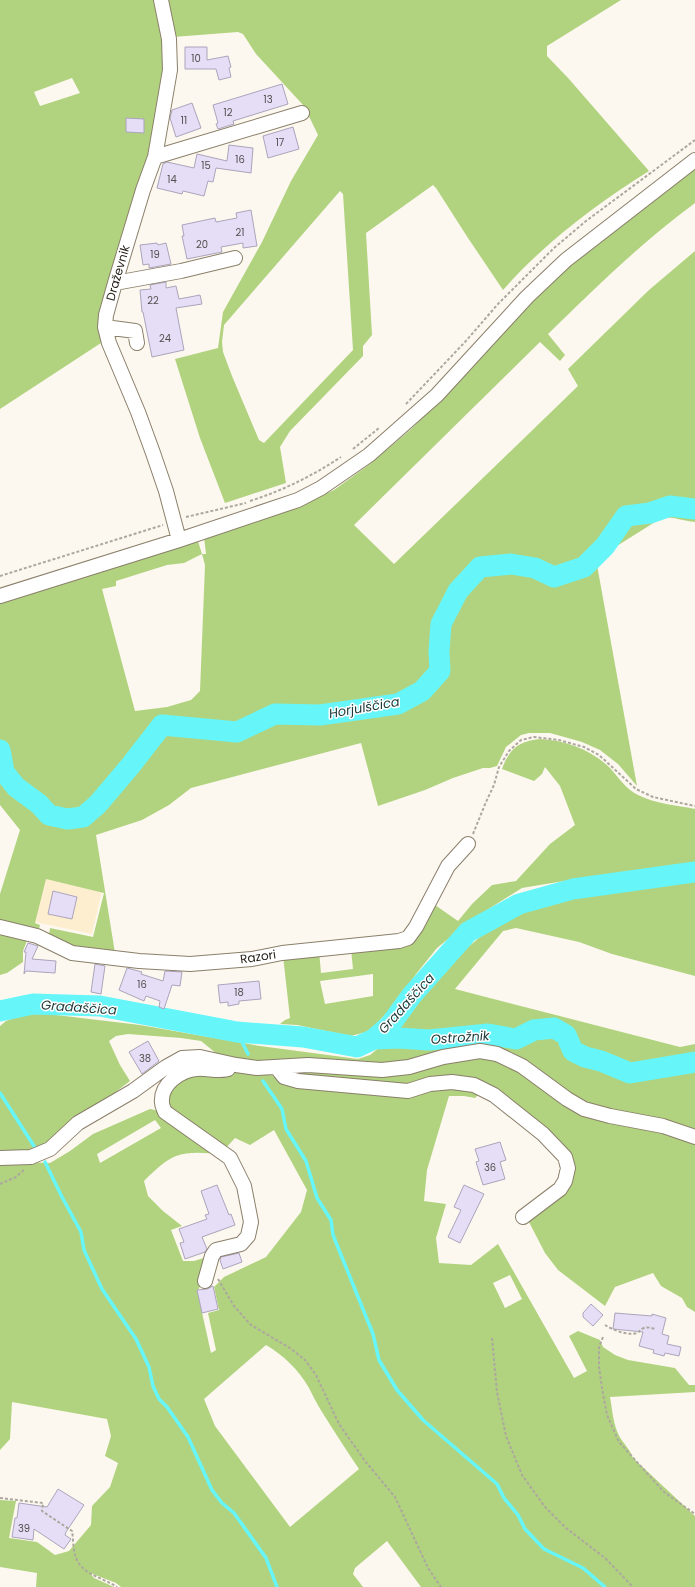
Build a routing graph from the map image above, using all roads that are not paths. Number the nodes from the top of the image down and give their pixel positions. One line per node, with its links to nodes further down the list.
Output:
1 (161, 0): 3 (street, Draževnik)
2 (302, 113): 3 (street)
3 (155, 157): 6 (street, Draževnik)
4 (695, 160): 9 (street)
5 (235, 258): 6 (street)
6 (115, 283): 7 (street, Draževnik)
7 (105, 327): 8 (street); 9 (street, Draževnik)
8 (137, 342)
9 (179, 540): 10 (street)
10 (0, 596)
11 (468, 844): 12 (street, Razori)
12 (0, 927)
13 (236, 1065): 14 (street); 16 (street); 18 (street)
14 (276, 1067): 15 (street); 17 (street)
15 (695, 1137)
16 (0, 1158)
17 (523, 1217)
18 (205, 1281)

